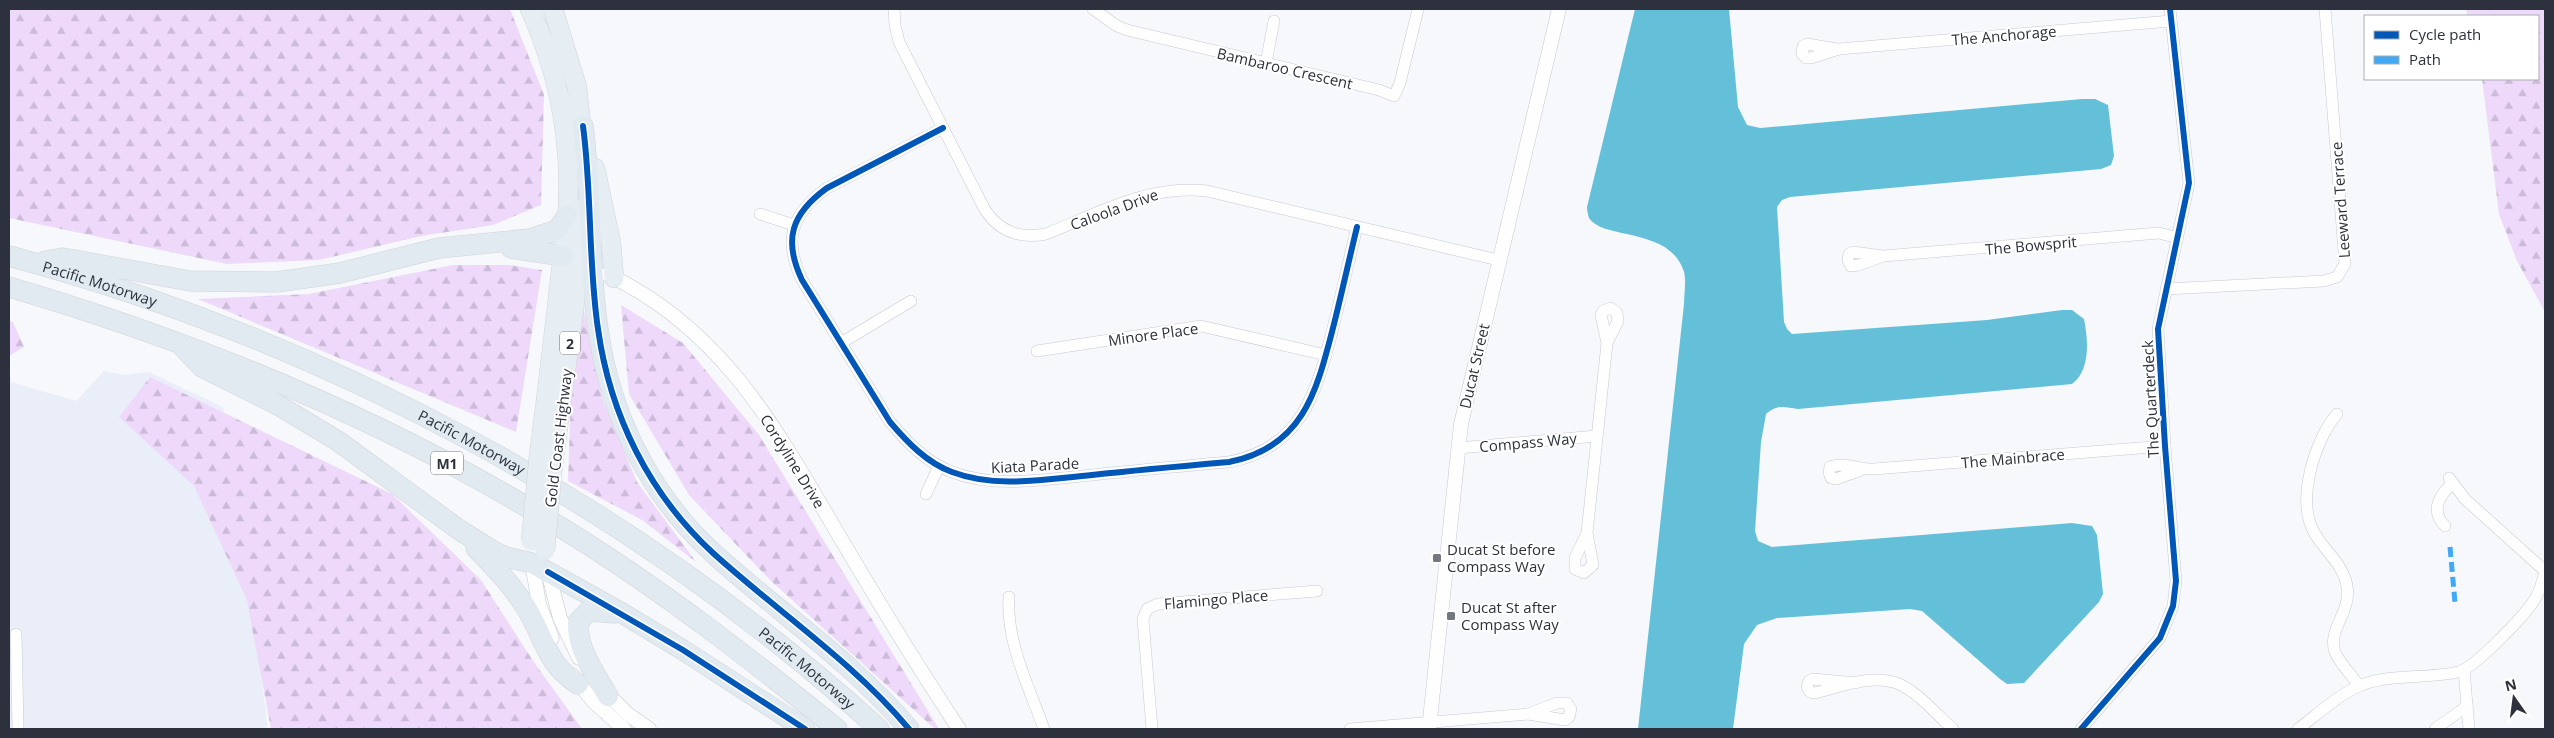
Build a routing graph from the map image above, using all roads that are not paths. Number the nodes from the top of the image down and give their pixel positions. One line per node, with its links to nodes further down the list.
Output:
1 (530, 9): 16 (highway, Gold Coast Highway / 2)
2 (554, 9): 13 (highway)
3 (894, 9): 14 (street, Caloola Drive)
4 (1093, 9): 12 (street, Bambaroo Crescent)
5 (1418, 9): 12 (street, Bambaroo Crescent)
6 (1559, 9): 23 (street, Ducat Street)
7 (2170, 9): 10 (street, The Quarterdeck)
8 (2325, 9): 28 (street, Leeward Terrace)
9 (1274, 21): 12 (street)
10 (2171, 21): 11 (street, The Anchorage); 19 (street, The Quarterdeck)
11 (1837, 49)
12 (1266, 63)
13 (583, 126): 24 (highway); 26 (highway)
14 (943, 128): 17 (street); 18 (street, Caloola Drive)
15 (760, 214): 17 (street)
16 (567, 216): 20 (highway); 24 (highway, Gold Coast Highway / 2)
17 (794, 225): 31 (street, Kiata Parade)
18 (1358, 228): 23 (street, Caloola Drive); 34 (street, Kiata Parade)
19 (2178, 238): 22 (street, The Bowsprit); 28 (street, The Quarterdeck)
20 (467, 244): 24 (highway); 25 (highway)
21 (9, 256): 25 (highway, Pacific Motorway / M1)
22 (1883, 256)
23 (1498, 260): 38 (street, Ducat Street)
24 (578, 262): 26 (street, Cordyline Drive); 45 (highway, Gold Coast Highway / 2, bridge); 65 (highway)
25 (36, 263): 64 (highway, Pacific Motorway / M1)
26 (614, 278): 66 (street, Cordyline Drive)
27 (9, 288): 30 (highway, Pacific Motorway / M1)
28 (2166, 289): 37 (street, The Quarterdeck)
29 (911, 301): 31 (street)
30 (178, 342): 43 (highway); 63 (highway, Pacific Motorway / M1)
31 (841, 343): 39 (street, Kiata Parade)
32 (1607, 343): 36 (street, Compass Way)
33 (1038, 351): 34 (street, Minore Place)
34 (1326, 355): 39 (street, Kiata Parade)
35 (2337, 414): 54 (street)
36 (1597, 436): 38 (street, Compass Way); 44 (street, Compass Way)
37 (2165, 446): 40 (street, The Mainbrace); 71 (street, The Quarterdeck)
38 (1458, 448): 58 (street, Ducat Street)
39 (939, 466): 41 (street)
40 (1861, 470)
41 (926, 494)
42 (2445, 526): 46 (street)
43 (458, 529): 45 (highway); 53 (highway)
44 (1587, 533)
45 (539, 557): 49 (highway); 53 (street); 55 (street)
46 (2545, 571): 51 (street)
47 (1317, 591): 68 (street, Flamingo Place)
48 (1009, 597): 67 (street)
49 (622, 613): 55 (highway); 62 (highway)
50 (16, 634): 59 (street)
51 (2464, 670): 54 (street); 56 (street)
52 (1856, 683): 70 (street)
53 (578, 684): 60 (street)
54 (2359, 686): 72 (street)
55 (608, 696): 61 (street)
56 (2467, 706): 73 (street); 74 (street)
57 (1528, 714): 58 (street)
58 (1429, 726): 69 (street)
59 (18, 729)
60 (624, 729)
61 (649, 729)
62 (805, 729)
63 (837, 729)
64 (879, 729)
65 (909, 729)
66 (959, 729)
67 (1044, 729)
68 (1152, 729)
69 (1350, 729)
70 (1953, 729)
71 (2081, 729)
72 (2298, 729)
73 (2435, 729)
74 (2469, 729)

